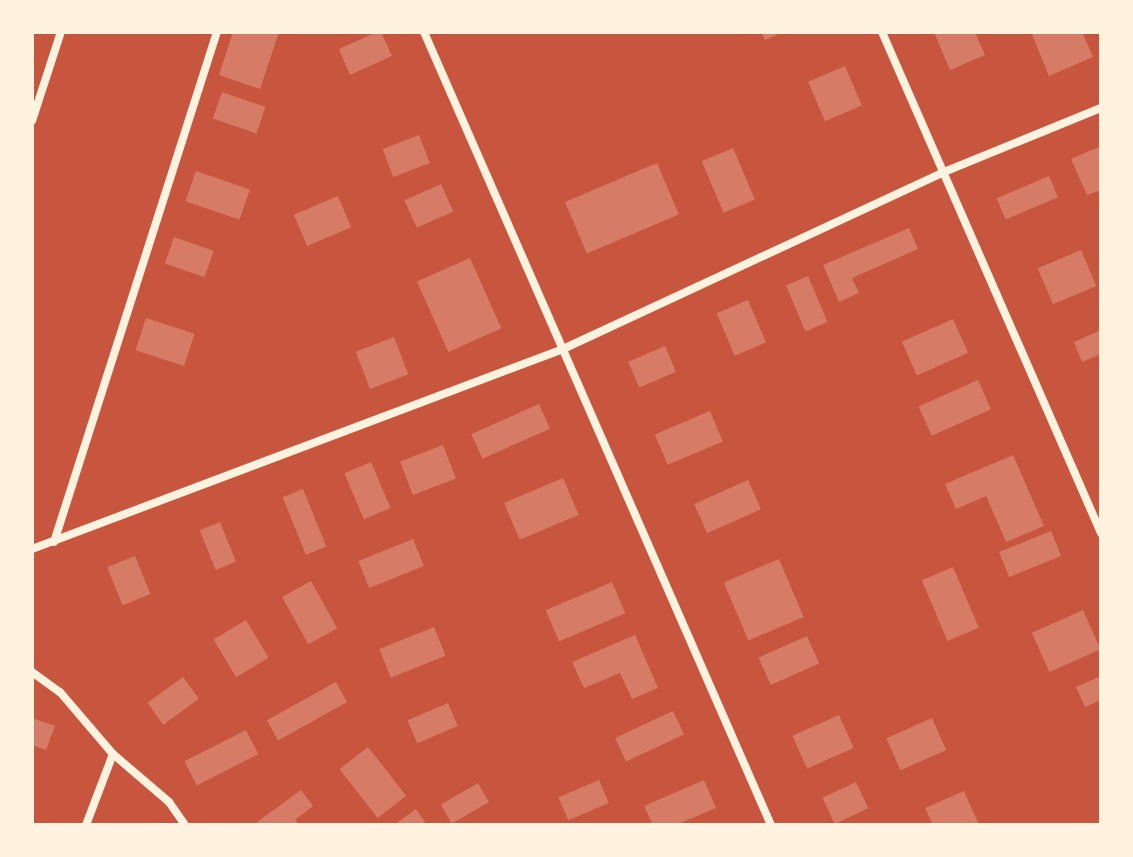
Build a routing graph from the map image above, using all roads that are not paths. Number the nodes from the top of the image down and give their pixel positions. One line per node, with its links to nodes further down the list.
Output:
1 (61, 32): 6 (street)
2 (217, 32): 10 (street)
3 (424, 32): 8 (street)
4 (882, 32): 7 (street)
5 (1101, 108): 7 (street)
6 (32, 121)
7 (944, 172): 8 (street); 9 (street)
8 (563, 349): 10 (street); 16 (street)
9 (1101, 533)
10 (54, 542): 11 (street)
11 (32, 549)
12 (32, 672): 13 (street)
13 (113, 754): 14 (street); 15 (street)
14 (86, 825)
15 (185, 825)
16 (771, 825)

